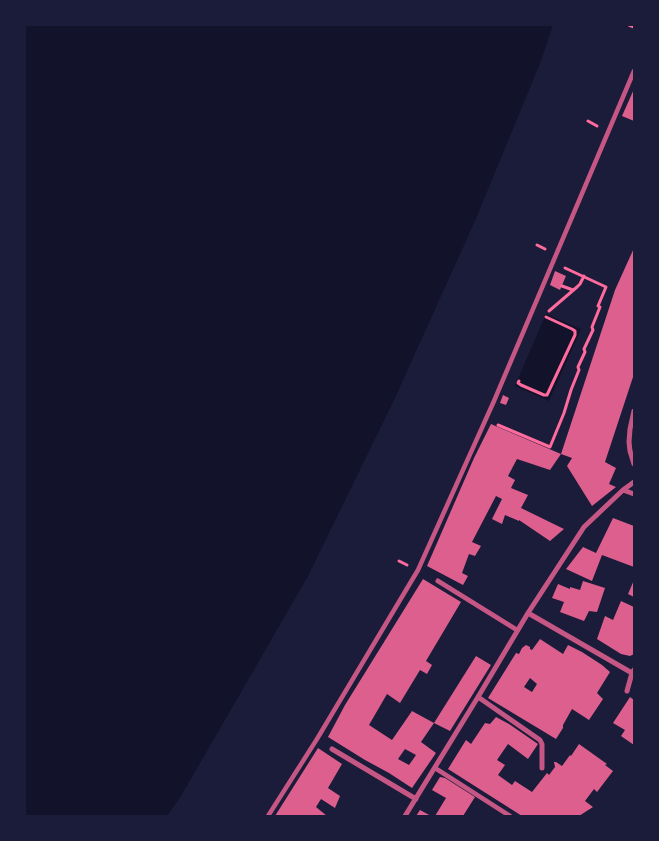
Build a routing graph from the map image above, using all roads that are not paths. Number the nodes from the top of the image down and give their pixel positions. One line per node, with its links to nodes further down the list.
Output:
1 (634, 71): 17 (street)
2 (634, 411): 3 (street)
3 (634, 464)
4 (634, 482): 5 (street)
5 (623, 490): 6 (street); 8 (street)
6 (634, 494)
7 (438, 581): 9 (street)
8 (528, 613): 9 (street); 10 (street)
9 (517, 630): 12 (street)
10 (633, 672): 11 (street)
11 (627, 691)
12 (478, 697): 14 (street); 15 (street)
13 (332, 749): 16 (street)
14 (435, 768): 16 (street); 19 (street)
15 (542, 768)
16 (416, 799): 18 (street)
17 (268, 816)
18 (405, 816)
19 (510, 816)

